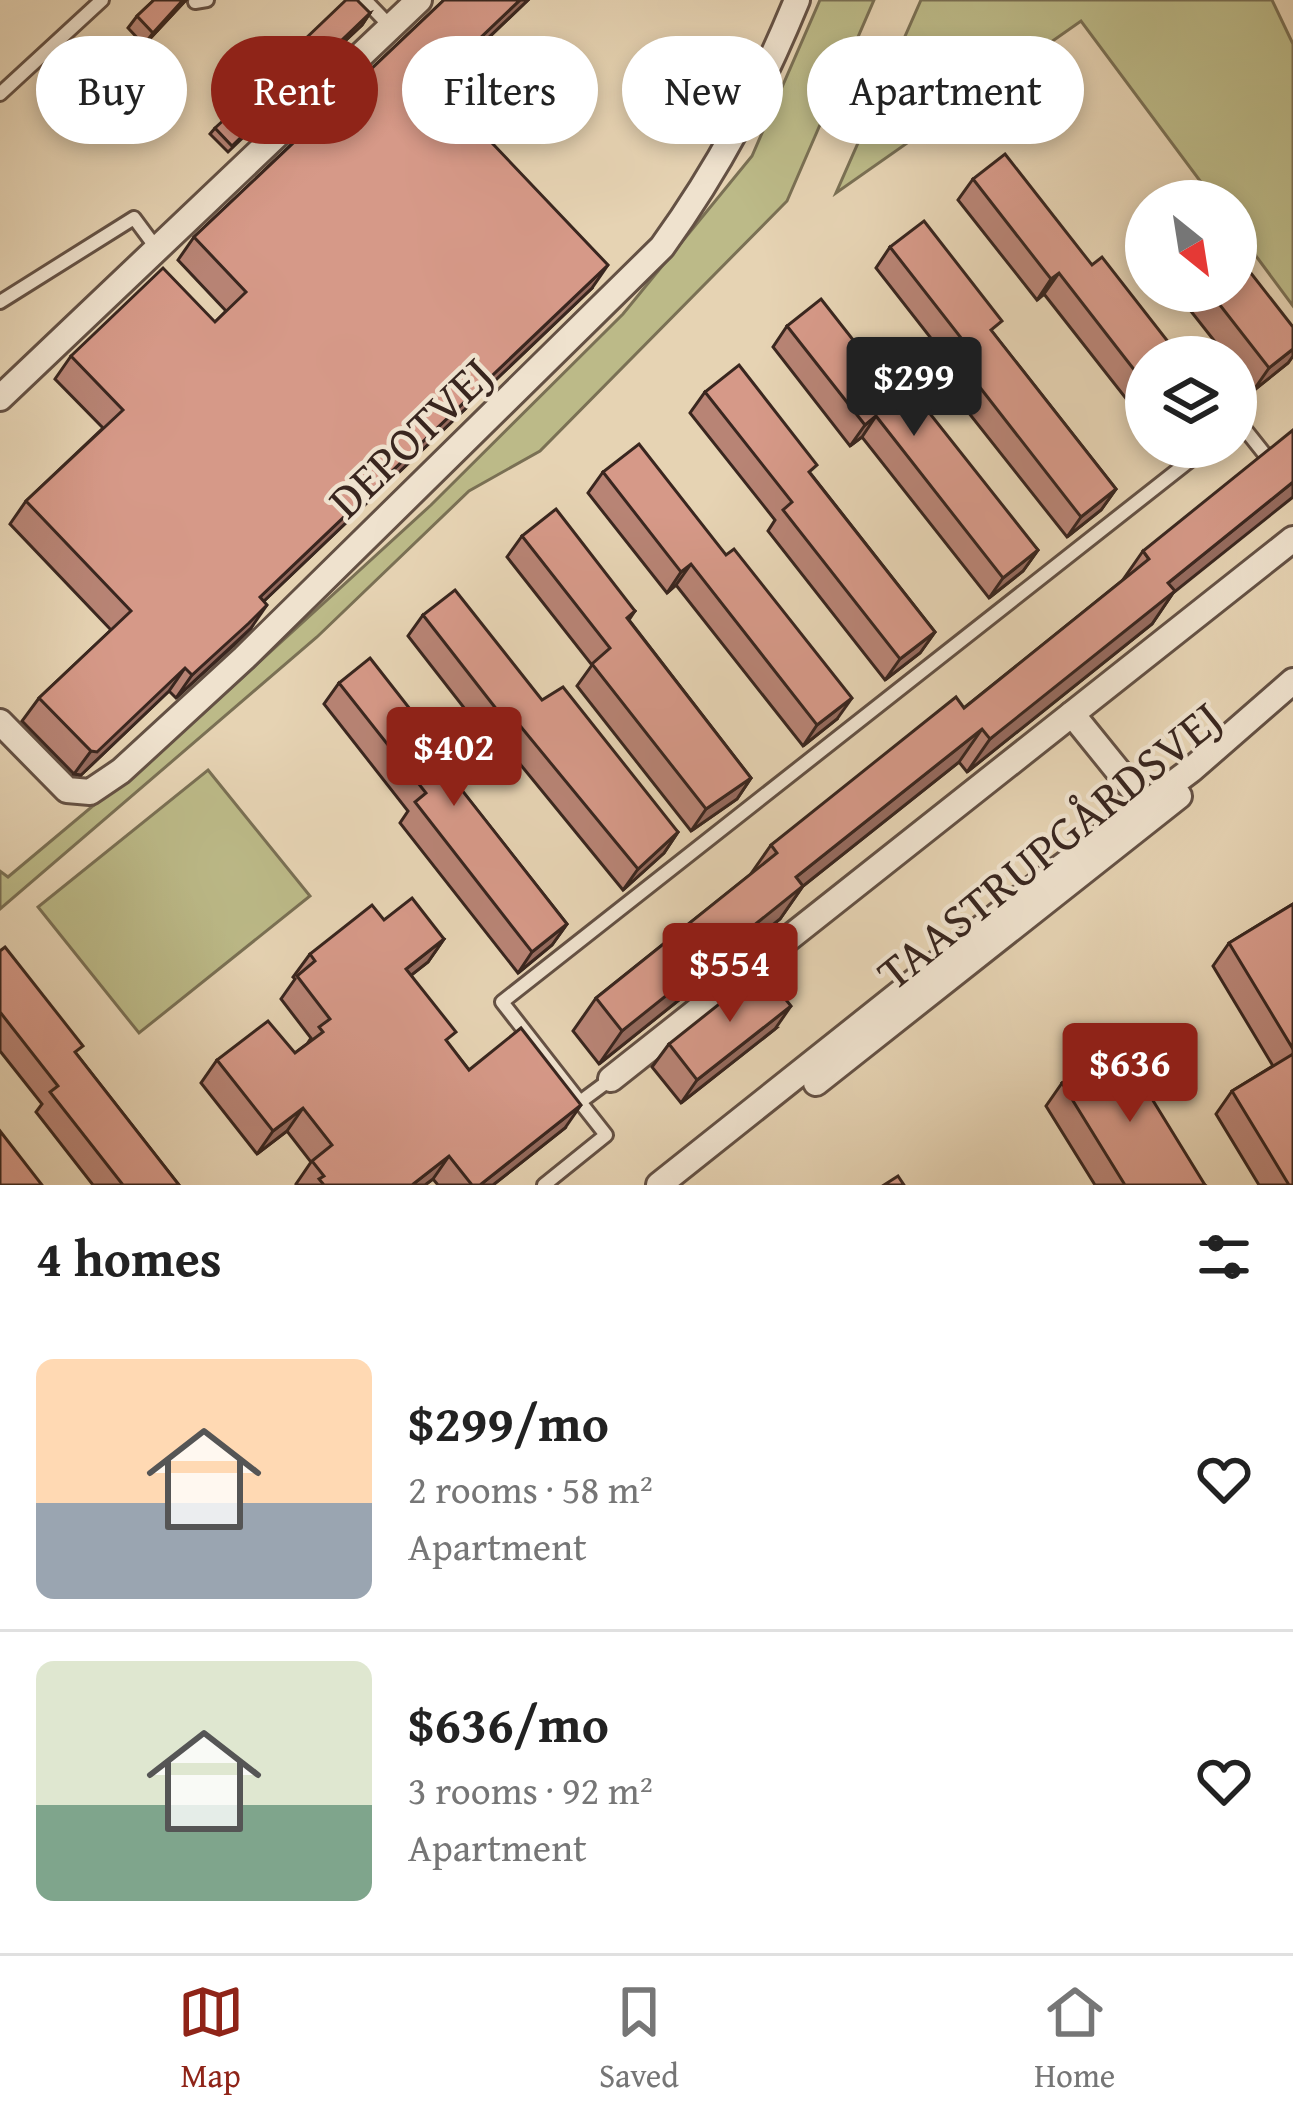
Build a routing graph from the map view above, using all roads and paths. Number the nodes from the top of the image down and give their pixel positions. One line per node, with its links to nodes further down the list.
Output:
1 (102, 0): 6 (lane)
2 (364, 0): 5 (lane)
3 (419, 0): 5 (street)
4 (797, 0): 17 (street, DEPOTVEJ)
5 (391, 27): 7 (street)
6 (0, 94)
7 (157, 249): 8 (lane); 9 (street)
8 (0, 302)
9 (0, 398)
10 (1257, 445): 11 (lane)
11 (1263, 452)
12 (1180, 468): 20 (lane)
13 (1293, 539): 16 (street, TAASTRUPGÅRDSVEJ)
14 (1293, 681): 18 (street, TAASTRUPGÅRDSVEJ)
15 (1293, 704): 23 (street, TAASTRUPGÅRDSVEJ)
16 (1072, 714): 18 (street, TAASTRUPGÅRDSVEJ); 19 (street, TAASTRUPGÅRDSVEJ)
17 (0, 722)
18 (1144, 803): 22 (street, TAASTRUPGÅRDSVEJ)
19 (610, 1079): 20 (lane)
20 (580, 1102): 21 (lane)
21 (544, 1185)
22 (659, 1185)
23 (686, 1185)

